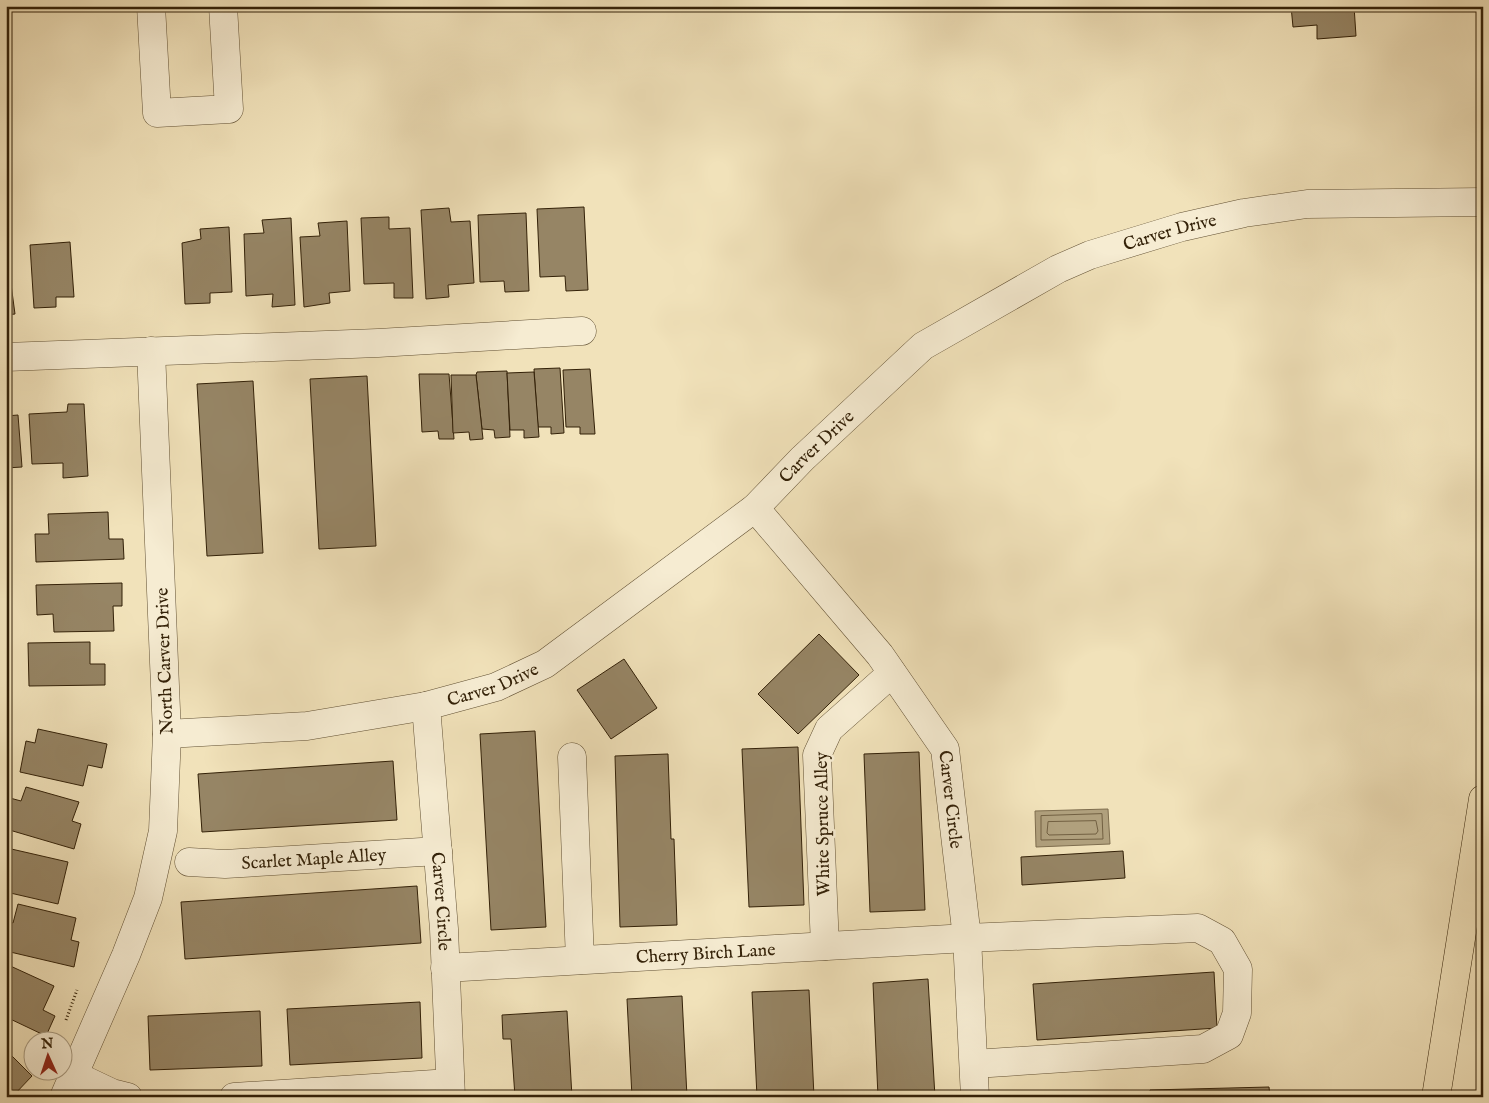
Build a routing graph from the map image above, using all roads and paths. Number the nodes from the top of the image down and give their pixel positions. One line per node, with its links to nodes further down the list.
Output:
1 (151, 6): 2 (street)
2 (223, 6)
3 (1483, 202): 7 (street, Carver Drive)
4 (582, 331): 5 (street)
5 (151, 351): 6 (street); 10 (street, North Carver Drive)
6 (6, 357)
7 (755, 508): 8 (street, Carver Circle); 9 (street, Carver Drive)
8 (892, 673): 15 (street, Carver Circle); 16 (street, White Spruce Alley)
9 (426, 706): 10 (street, Carver Drive); 13 (street, Carver Circle)
10 (167, 734): 22 (street, North Carver Drive)
11 (572, 757): 17 (street)
12 (1483, 799): 27 (highway)
13 (438, 851): 14 (street, Scarlet Maple Alley); 18 (street, Carver Circle)
14 (189, 862)
15 (967, 938): 16 (street, Cherry Birch Lane); 21 (street, Carver Circle); 21 (street, Cherry Birch Lane)
16 (826, 946): 17 (street, Cherry Birch Lane)
17 (580, 960): 18 (street, Cherry Birch Lane)
18 (445, 968): 23 (street, Carver Circle)
19 (77, 990): 20 (path)
20 (66, 1021)
21 (974, 1064): 26 (street, Carver Circle)
22 (69, 1086): 24 (street)
23 (451, 1090): 25 (street)
24 (128, 1097)
25 (234, 1097)
26 (975, 1097)
27 (1436, 1097)

